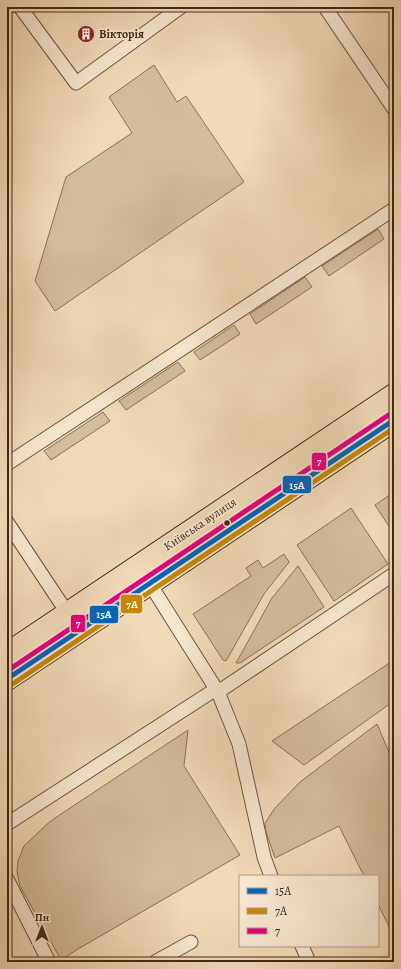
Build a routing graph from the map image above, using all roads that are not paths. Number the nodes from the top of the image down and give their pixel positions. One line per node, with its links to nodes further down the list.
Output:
1 (20, 7): 2 (lane)
2 (181, 7)
3 (325, 7): 4 (lane)
4 (394, 109)
5 (394, 209): 8 (lane)
6 (394, 396): 12 (main road, Київська вулиця)
7 (394, 420): 11 (main road, Київська вулиця)
8 (7, 464)
9 (7, 522): 12 (lane)
10 (394, 574): 15 (lane)
11 (150, 584): 14 (main road, Київська вулиця); 15 (lane)
12 (68, 614): 13 (main road, Київська вулиця)
13 (7, 654)
14 (7, 679)
15 (217, 690): 16 (lane); 17 (lane)
16 (7, 824)
17 (271, 875)
18 (7, 879): 21 (lane)
19 (191, 942): 22 (lane)
20 (302, 947): 23 (lane)
21 (49, 962)
22 (155, 962)
23 (309, 962)

